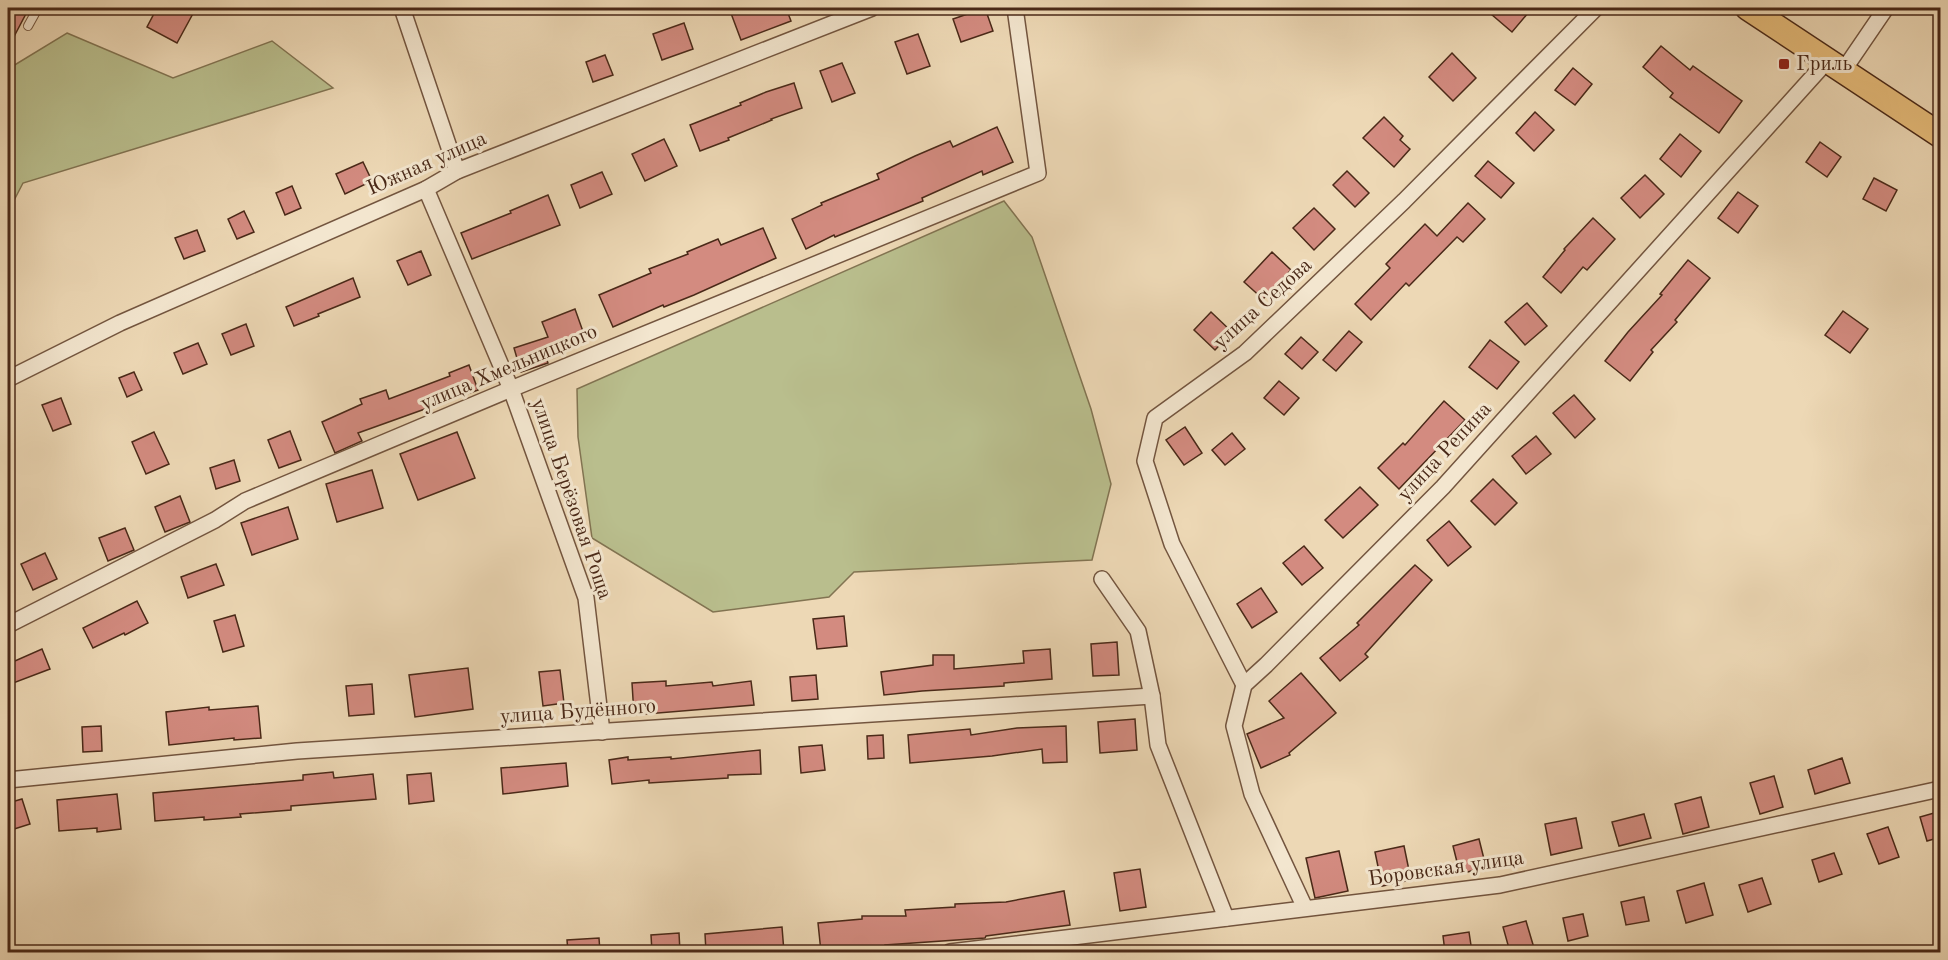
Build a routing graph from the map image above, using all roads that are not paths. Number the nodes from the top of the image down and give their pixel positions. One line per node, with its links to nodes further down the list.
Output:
1 (38, 8): 8 (lane)
2 (402, 8): 11 (street)
3 (872, 8): 11 (street, Южная улица)
4 (1015, 8): 14 (street, улица Хмельницкого)
5 (1596, 8): 17 (street, улица Седова)
6 (1748, 8): 9 (main road)
7 (1886, 8): 9 (street, улица Репина)
8 (28, 26)
9 (1835, 66): 10 (main road); 17 (street, улица Репина)
10 (1941, 135)
11 (457, 171): 12 (street, Южная улица)
12 (426, 189): 13 (street, Южная улица); 14 (street, улица Берёзовая Роща)
13 (8, 379)
14 (511, 389): 16 (street, улица Хмельницкого); 19 (street, улица Берёзовая Роща)
15 (1102, 579): 18 (street)
16 (8, 625)
17 (1244, 685): 22 (street)
18 (1152, 696): 19 (street, улица Будённого); 23 (street)
19 (602, 732): 20 (street, улица Будённого)
20 (8, 780)
21 (1941, 789): 22 (street, Боровская улица)
22 (1305, 908): 23 (street, Боровская улица)
23 (1226, 918): 24 (street, Боровская улица)
24 (950, 952)

